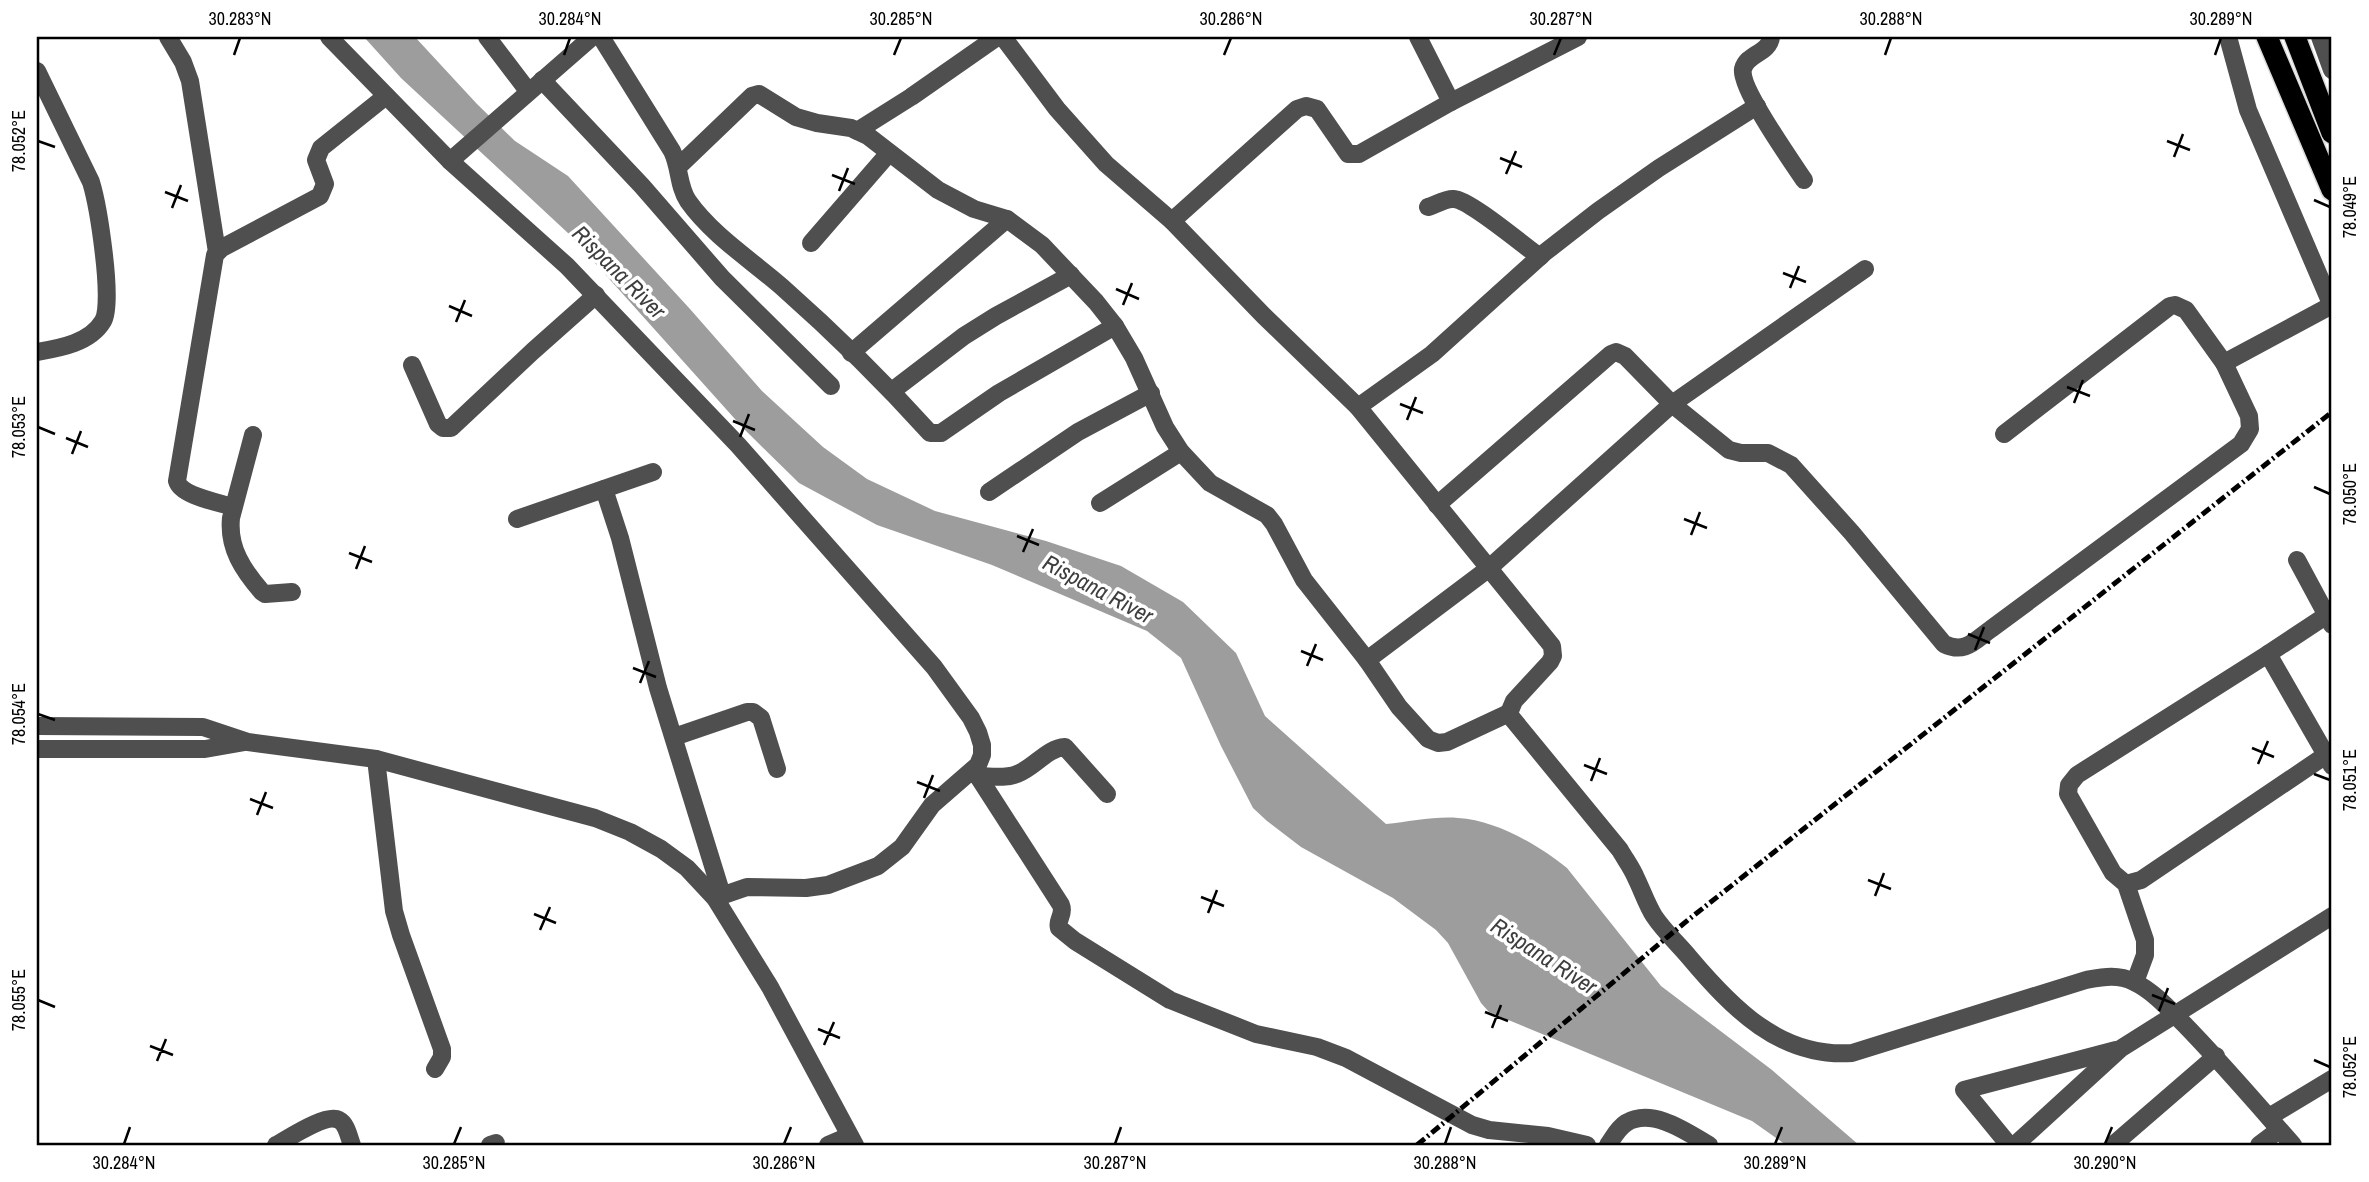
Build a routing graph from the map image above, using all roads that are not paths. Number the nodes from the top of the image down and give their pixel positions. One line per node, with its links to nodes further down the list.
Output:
1 (168, 37): 32 (street)
2 (329, 37): 18 (street)
3 (487, 37): 17 (street)
4 (592, 37): 17 (street)
5 (601, 37): 25 (street)
6 (997, 37): 21 (street)
7 (1003, 37): 30 (street)
8 (1418, 37): 19 (street)
9 (1577, 37): 19 (street)
10 (1771, 37): 20 (street)
11 (2228, 37): 37 (street)
12 (2267, 37): 27 (highway)
13 (2295, 37): 22 (highway)
14 (2320, 37): 15 (street)
15 (2332, 70)
16 (37, 71): 39 (street)
17 (535, 85): 24 (street); 43 (street)
18 (386, 96): 24 (street); 32 (street)
19 (1451, 102): 30 (street)
20 (1757, 106): 26 (street); 33 (street)
21 (857, 131): 23 (street); 25 (street)
22 (2332, 133)
23 (890, 153): 29 (street); 31 (street)
24 (457, 156): 36 (street)
25 (679, 166): 40 (street)
26 (1804, 180)
27 (2332, 190)
28 (1428, 207): 33 (street)
29 (1007, 219): 35 (street); 40 (street)
30 (1172, 220): 47 (street)
31 (811, 243)
32 (217, 252): 56 (street)
33 (1540, 257): 47 (street)
34 (1865, 269): 46 (street)
35 (1071, 275): 38 (street); 44 (street)
36 (596, 295): 42 (street); 72 (street)
37 (2332, 305): 41 (street)
38 (1115, 326): 44 (street); 45 (street)
39 (37, 352)
40 (851, 353): 44 (street)
41 (2224, 363): 46 (street); 48 (street)
42 (412, 365)
43 (831, 386)
44 (892, 391)
45 (1151, 393): 50 (street); 53 (street)
46 (1672, 404): 55 (street); 59 (street)
47 (1358, 407): 55 (street)
48 (2004, 434)
49 (253, 435): 56 (street)
50 (1181, 452): 54 (street); 63 (street)
51 (653, 472): 52 (street)
52 (604, 489): 57 (street); 66 (street)
53 (989, 492)
54 (1100, 503)
55 (1437, 505): 59 (street)
56 (233, 507): 60 (street)
57 (517, 519)
58 (2297, 560): 61 (street)
59 (1488, 569): 63 (street); 64 (street)
60 (292, 592)
61 (2330, 620): 62 (street)
62 (2268, 654): 70 (street); 74 (street)
63 (1367, 660): 64 (street)
64 (1509, 713): 77 (street)
65 (37, 726): 67 (street)
66 (674, 737): 71 (street); 75 (street)
67 (248, 742): 68 (street); 69 (street)
68 (37, 749)
69 (376, 759): 75 (street); 81 (street)
70 (2329, 761): 74 (street)
71 (777, 769)
72 (976, 773): 73 (street); 75 (street); 88 (street)
73 (1107, 794)
74 (2126, 884): 77 (street)
75 (719, 897): 84 (street)
76 (2332, 916): 78 (street)
77 (2135, 982): 78 (street)
78 (2175, 1015): 79 (street); 80 (street)
79 (2120, 1049): 91 (street); 92 (street)
80 (2216, 1056): 83 (street); 93 (street)
81 (435, 1069)
82 (2332, 1079): 83 (street)
83 (2274, 1123): 94 (street); 95 (street)
84 (852, 1141): 87 (street)
85 (276, 1145): 86 (street)
86 (352, 1145)
87 (828, 1145)
88 (1587, 1145)
89 (1608, 1145): 90 (street)
90 (1709, 1145)
91 (2009, 1145)
92 (2015, 1145)
93 (2113, 1145)
94 (2259, 1145)
95 (2293, 1145)

